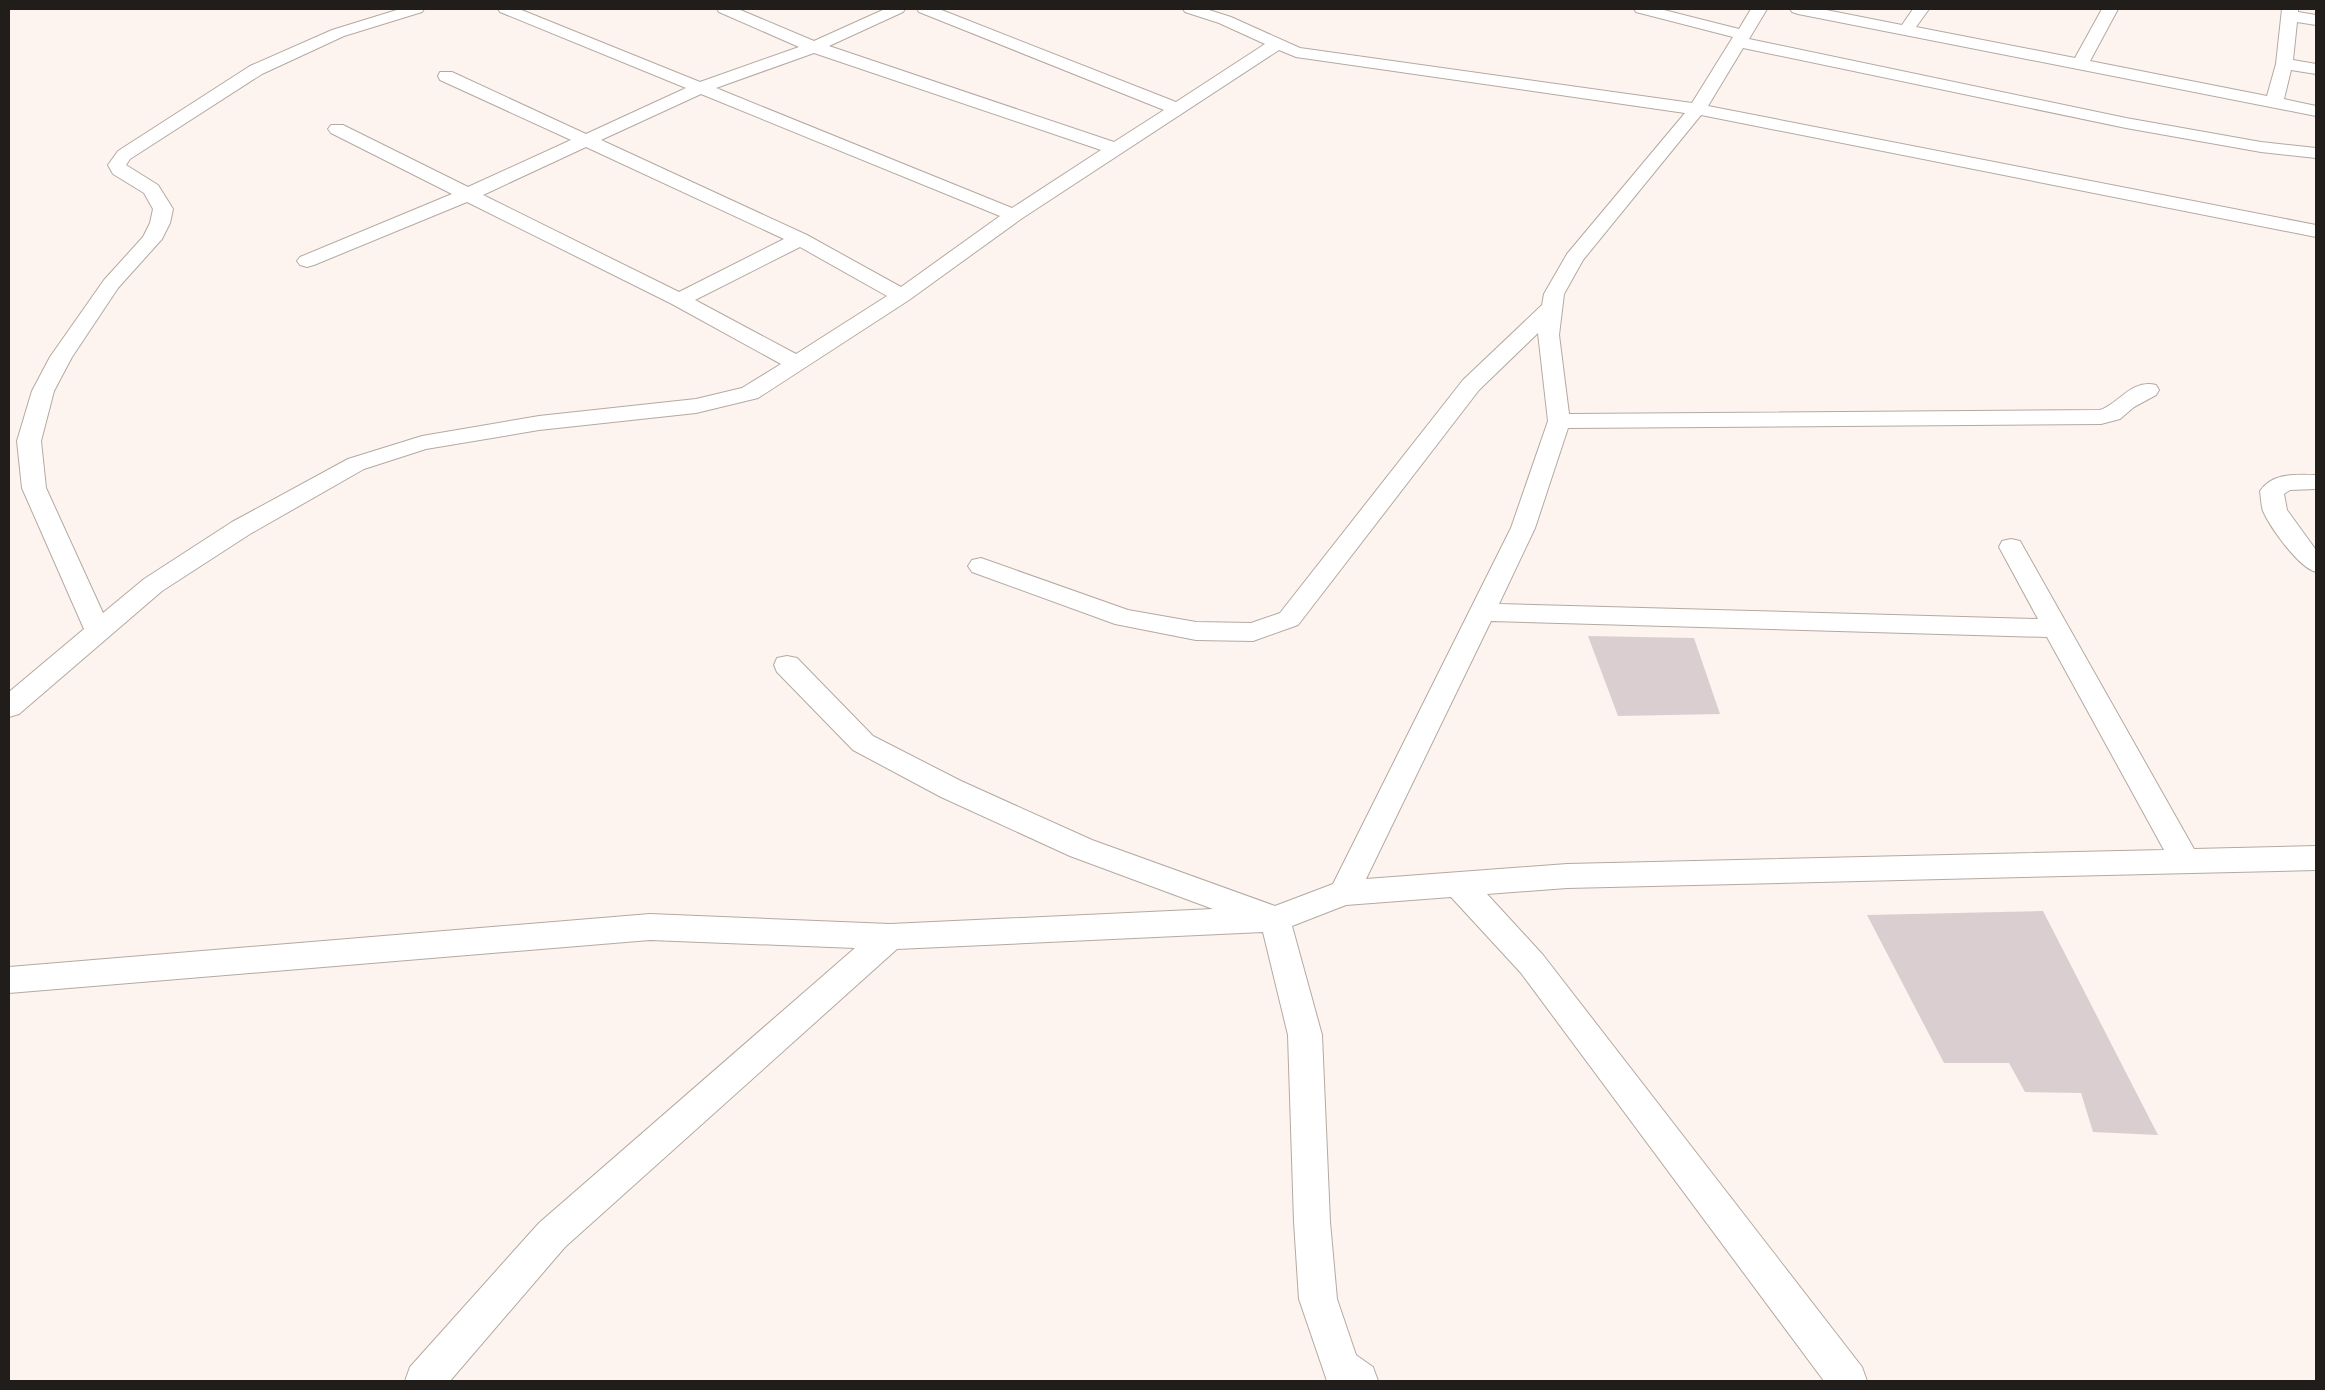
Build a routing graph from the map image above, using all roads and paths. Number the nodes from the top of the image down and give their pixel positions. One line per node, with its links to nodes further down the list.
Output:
1 (416, 9): 48 (street)
2 (506, 9): 22 (street)
3 (726, 9): 17 (street)
4 (897, 9): 17 (street)
5 (925, 9): 24 (street)
6 (1191, 9): 16 (street)
7 (1642, 9): 15 (street)
8 (1759, 9): 15 (street)
9 (1798, 9): 14 (street)
10 (1921, 9): 14 (street)
11 (2110, 9): 18 (street)
12 (2290, 12): 13 (street); 19 (street)
13 (2316, 20)
14 (1906, 30): 18 (street)
15 (1741, 38): 25 (street); 30 (street)
16 (1277, 44): 24 (street); 25 (street)
17 (814, 47): 22 (street); 29 (street)
18 (2080, 64): 23 (street)
19 (2284, 64): 20 (street); 23 (street)
20 (2316, 69)
21 (446, 76): 28 (street)
22 (702, 87): 28 (street); 32 (street)
23 (2274, 103): 26 (street)
24 (1178, 108): 29 (street)
25 (1697, 109): 33 (street); 38 (street)
26 (2316, 111)
27 (337, 128): 31 (street)
28 (586, 140): 31 (street); 34 (street)
29 (1116, 149): 32 (street)
30 (2316, 153)
31 (469, 194): 35 (street); 37 (street)
32 (1014, 215): 36 (street)
33 (2316, 231)
34 (800, 239): 36 (street); 37 (street)
35 (307, 262)
36 (902, 296): 39 (street)
37 (679, 300): 39 (street)
38 (1552, 307): 41 (street); 45 (street)
39 (796, 363): 48 (street)
40 (2148, 390): 41 (street)
41 (1559, 421): 46 (street)
42 (2316, 482): 44 (street)
43 (2011, 548): 47 (street)
44 (2316, 564)
45 (981, 566)
46 (1482, 612): 47 (street); 54 (street)
47 (2055, 628): 52 (street)
48 (98, 632): 50 (street)
49 (787, 665): 55 (street)
50 (9, 706)
51 (2316, 858): 52 (street)
52 (2185, 861): 53 (street)
53 (1458, 884): 54 (street); 60 (street)
54 (1344, 892): 55 (street)
55 (1275, 919): 56 (street); 59 (street)
56 (890, 937): 57 (street); 58 (street)
57 (9, 980)
58 (424, 1381)
59 (1359, 1381)
60 (1848, 1381)

